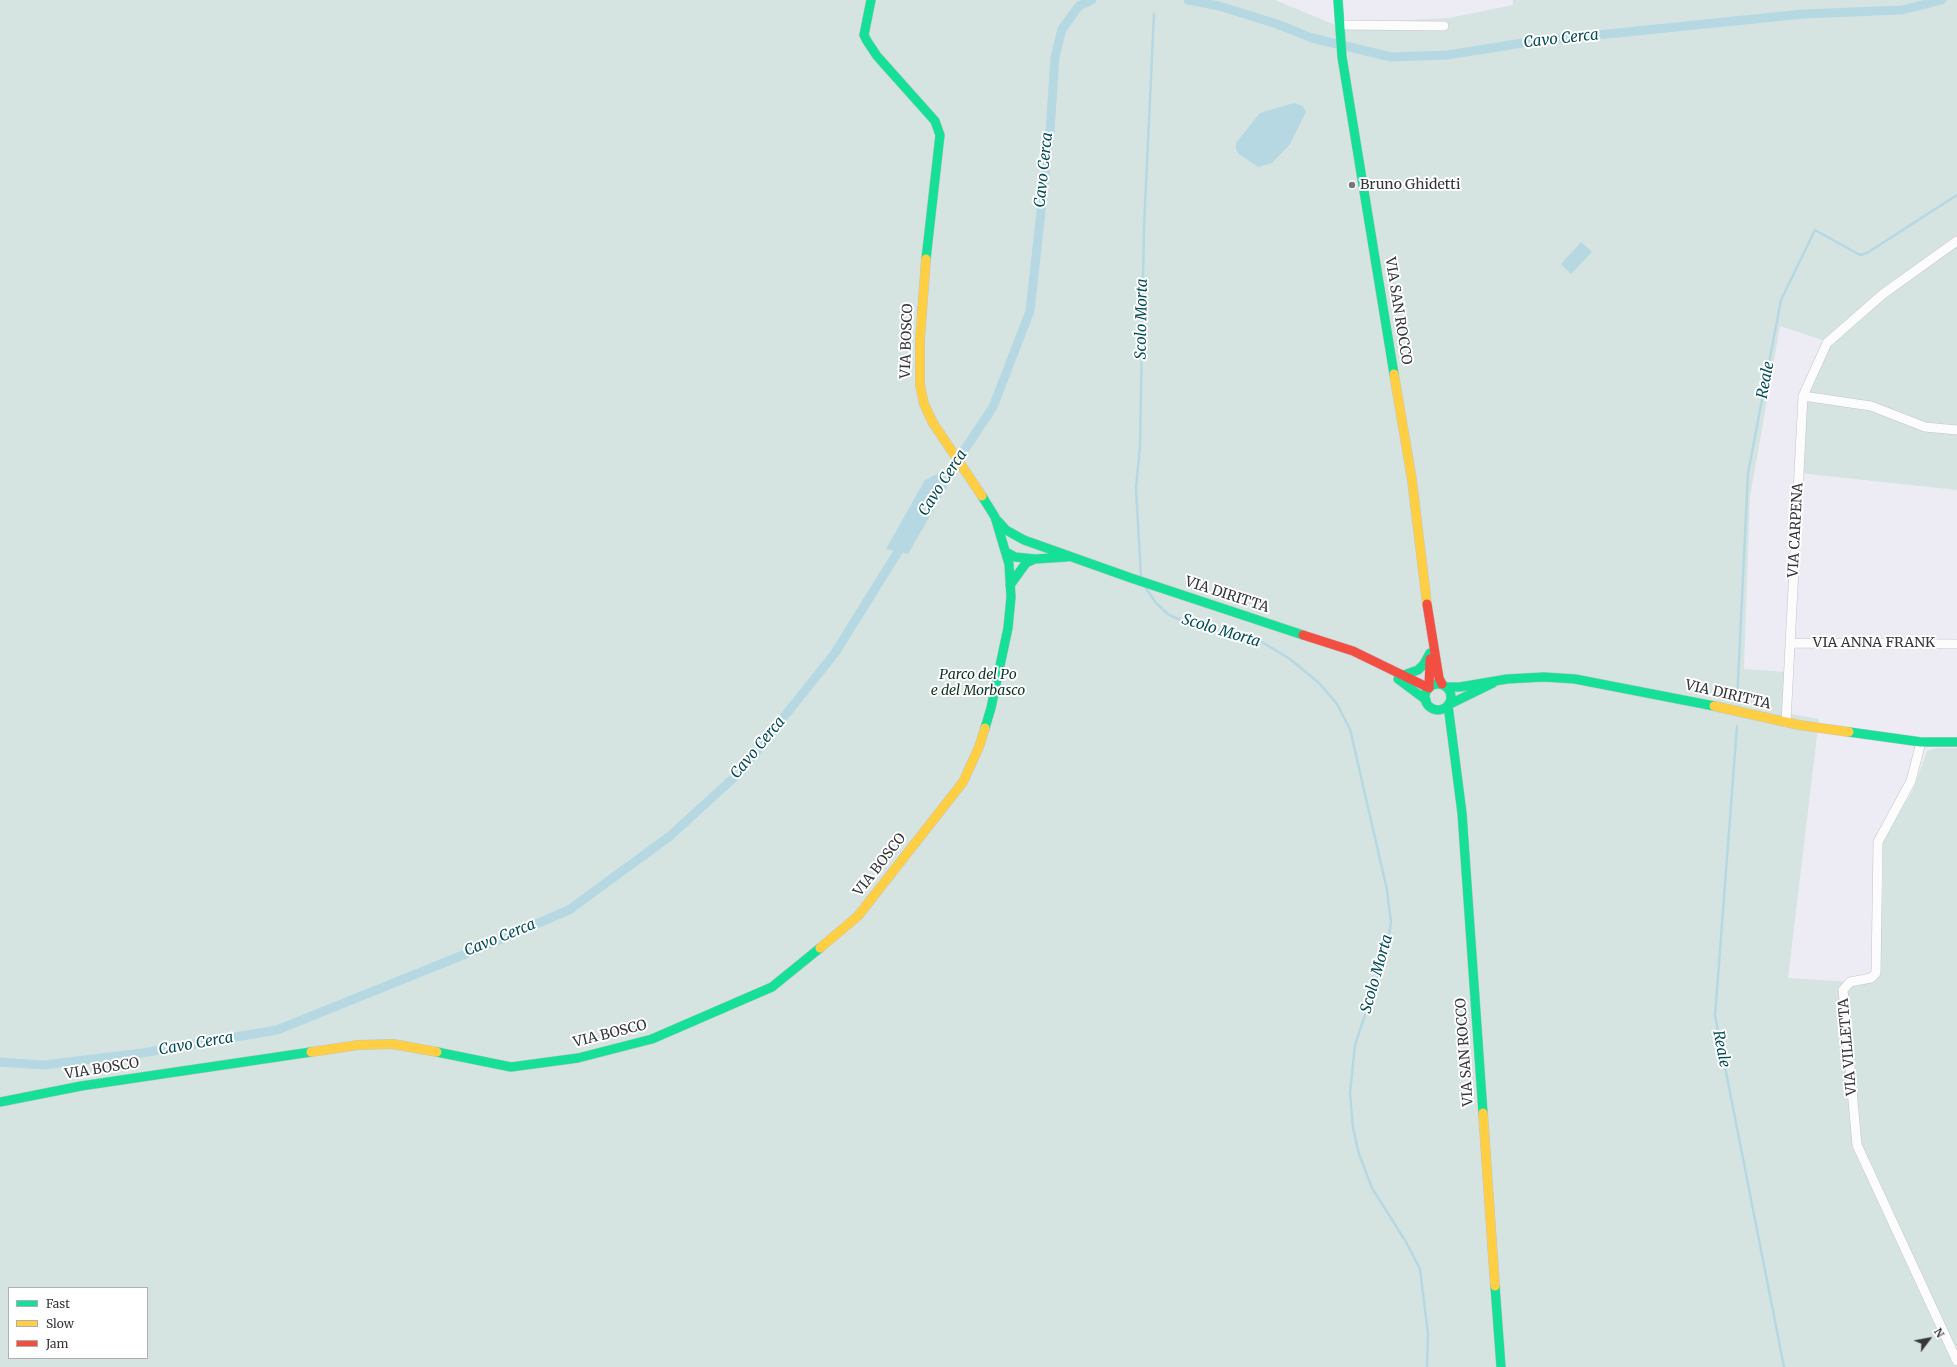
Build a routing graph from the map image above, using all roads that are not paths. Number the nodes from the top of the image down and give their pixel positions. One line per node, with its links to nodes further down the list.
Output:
1 (871, 0): 8 (street, VIA BOSCO)
2 (1338, 0): 4 (street, VIA SAN ROCCO)
3 (1444, 26): 4 (street)
4 (1340, 27): 14 (street, VIA SAN ROCCO)
5 (1957, 240): 6 (street, VIA CARPENA)
6 (1803, 396): 7 (street); 15 (street, VIA CARPENA)
7 (1957, 430)
8 (995, 517): 9 (street, VIA DIRITTA); 10 (street, VIA BOSCO)
9 (1024, 540): 10 (street); 11 (street, VIA DIRITTA)
10 (1006, 552): 12 (street, VIA DIRITTA); 13 (street, VIA BOSCO)
11 (1075, 558): 12 (street, VIA DIRITTA); 18 (street, VIA DIRITTA)
12 (1035, 559): 13 (street, VIA DIRITTA)
13 (1010, 585): 30 (street, VIA BOSCO)
14 (1430, 627): 17 (street, VIA SAN ROCCO); 21 (street, VIA SAN ROCCO)
15 (1790, 643): 16 (street, VIA ANNA FRANK); 26 (street, VIA CARPENA)
16 (1957, 644)
17 (1430, 655): 19 (street); 22 (street, VIA SAN ROCCO)
18 (1370, 658): 19 (street, VIA DIRITTA); 23 (street, VIA DIRITTA)
19 (1404, 675): 22 (street, VIA DIRITTA)
20 (1493, 683): 21 (street, VIA DIRITTA); 24 (street, VIA DIRITTA); 26 (street, VIA DIRITTA)
21 (1444, 686): 22 (street); 24 (street)
22 (1429, 688): 23 (street)
23 (1426, 700): 25 (street)
24 (1448, 705): 25 (street); 27 (street, VIA SAN ROCCO)
25 (1439, 709): 27 (street, VIA SAN ROCCO)
26 (1786, 722): 28 (street, VIA DIRITTA)
27 (1452, 736): 32 (street, VIA SAN ROCCO)
28 (1921, 742): 29 (street, VIA DIRITTA); 31 (street, VIA VILLETTA)
29 (1957, 742)
30 (0, 1102)
31 (1957, 1361)
32 (1501, 1367)

